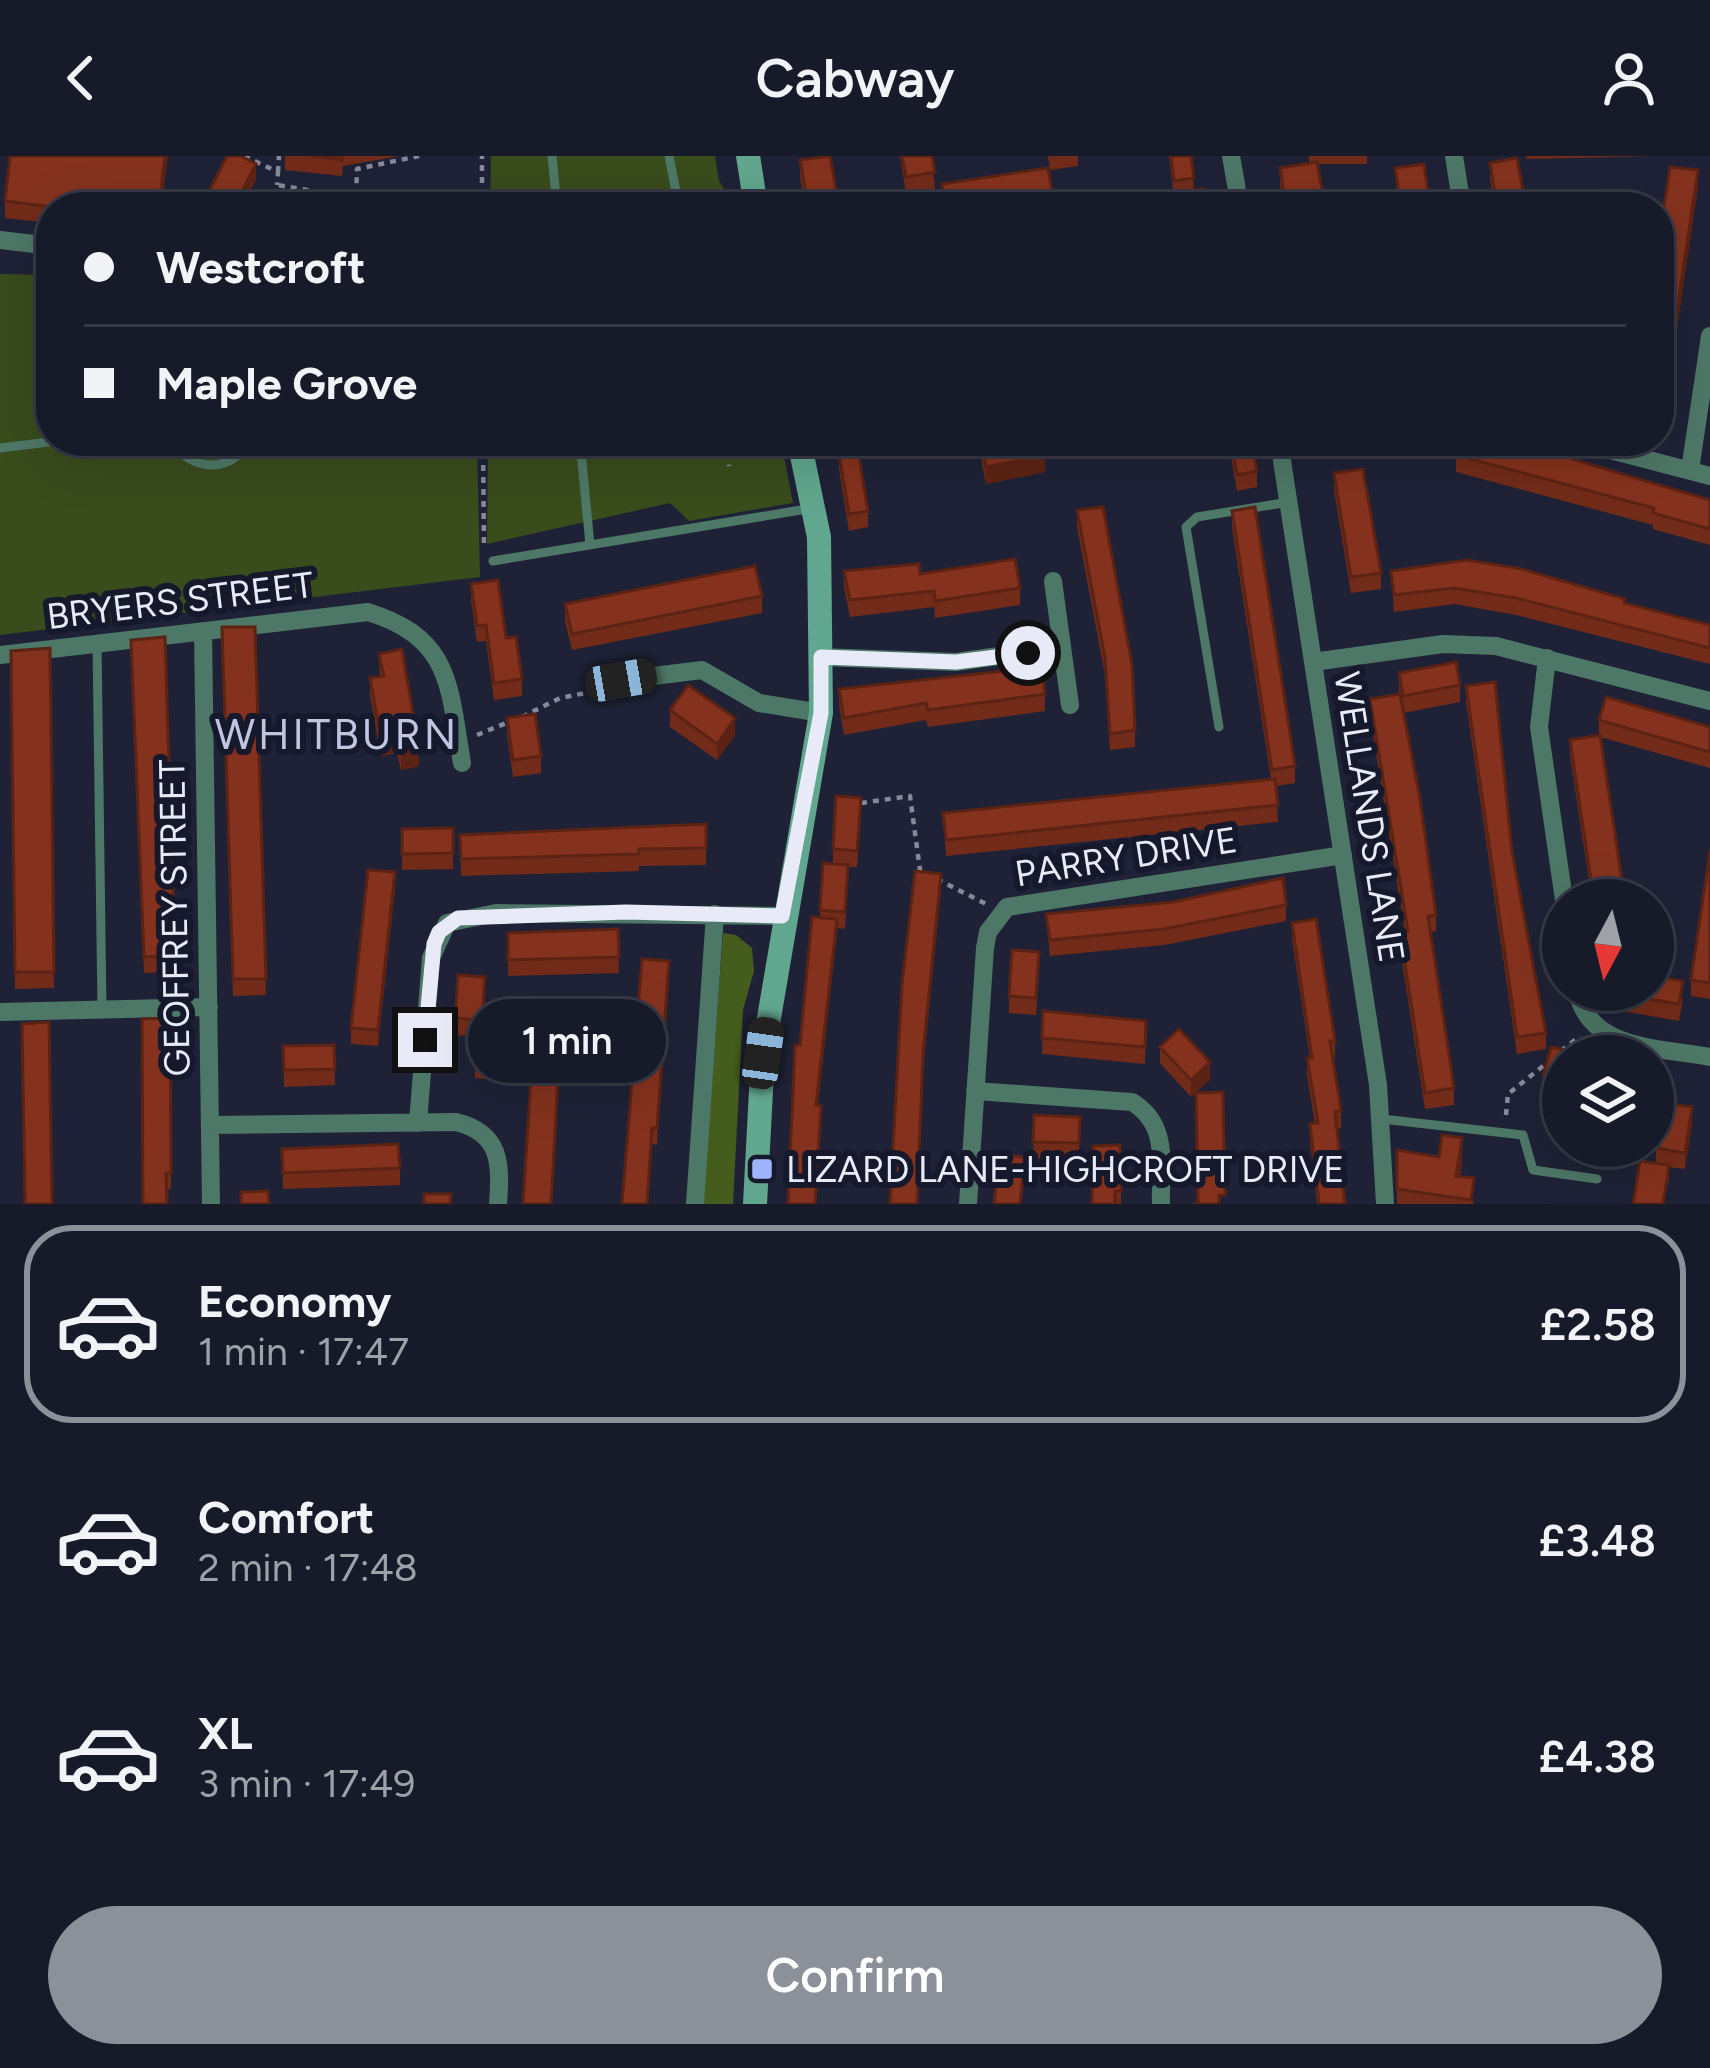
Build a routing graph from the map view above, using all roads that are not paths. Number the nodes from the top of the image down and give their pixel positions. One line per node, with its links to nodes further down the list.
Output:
1 (552, 156): 6 (lane)
2 (669, 156): 7 (lane)
3 (748, 156): 8 (street)
4 (1231, 156): 9 (street)
5 (1454, 156): 10 (street)
6 (556, 192)
7 (676, 192)
8 (754, 192)
9 (1237, 192)
10 (1460, 192)
11 (0, 240): 12 (street)
12 (36, 244)
13 (1710, 336): 22 (street)
14 (36, 444): 15 (lane)
15 (0, 448)
16 (185, 456): 17 (lane)
17 (236, 456)
18 (581, 456): 26 (lane)
19 (802, 456): 25 (street)
20 (1281, 456): 24 (street, WELLANDS LANE)
21 (1635, 456): 22 (street)
22 (1690, 470): 23 (street)
23 (1710, 476)
24 (1288, 502): 35 (street, WELLANDS LANE); 40 (lane)
25 (813, 508): 26 (lane); 33 (street)
26 (590, 545): 27 (lane)
27 (493, 561)
28 (1053, 581): 31 (street)
29 (203, 631): 30 (street, BRYERS STREET); 41 (street, BRYERS STREET); 46 (street, GEOFFREY STREET)
30 (97, 644): 32 (street, BRYERS STREET); 47 (lane)
31 (1062, 647): 33 (street); 38 (street)
32 (0, 655)
33 (821, 657): 39 (street)
34 (1546, 658): 35 (street); 37 (street); 43 (street)
35 (1313, 662): 42 (street, WELLANDS LANE)
36 (621, 680): 39 (street)
37 (1710, 701)
38 (1070, 705)
39 (821, 713): 45 (street)
40 (1219, 727)
41 (460, 753)
42 (1343, 855): 51 (street, PARRY DRIVE); 52 (street, WELLANDS LANE)
43 (1561, 879)
44 (715, 914): 45 (street); 53 (street); 58 (street)
45 (782, 916): 59 (street)
46 (209, 1007): 47 (street); 54 (street, GEOFFREY STREET)
47 (102, 1010): 49 (street)
48 (1586, 1011): 50 (street)
49 (0, 1012)
50 (1710, 1057)
51 (976, 1090): 60 (street, PARRY DRIVE); 61 (street)
52 (1382, 1120): 55 (lane); 62 (street, WELLANDS LANE)
53 (418, 1123): 54 (street); 57 (street)
54 (210, 1125): 56 (street, GEOFFREY STREET)
55 (1597, 1179)
56 (211, 1204)
57 (498, 1204)
58 (695, 1204)
59 (754, 1204)
60 (968, 1204)
61 (1161, 1204)
62 (1385, 1204)

